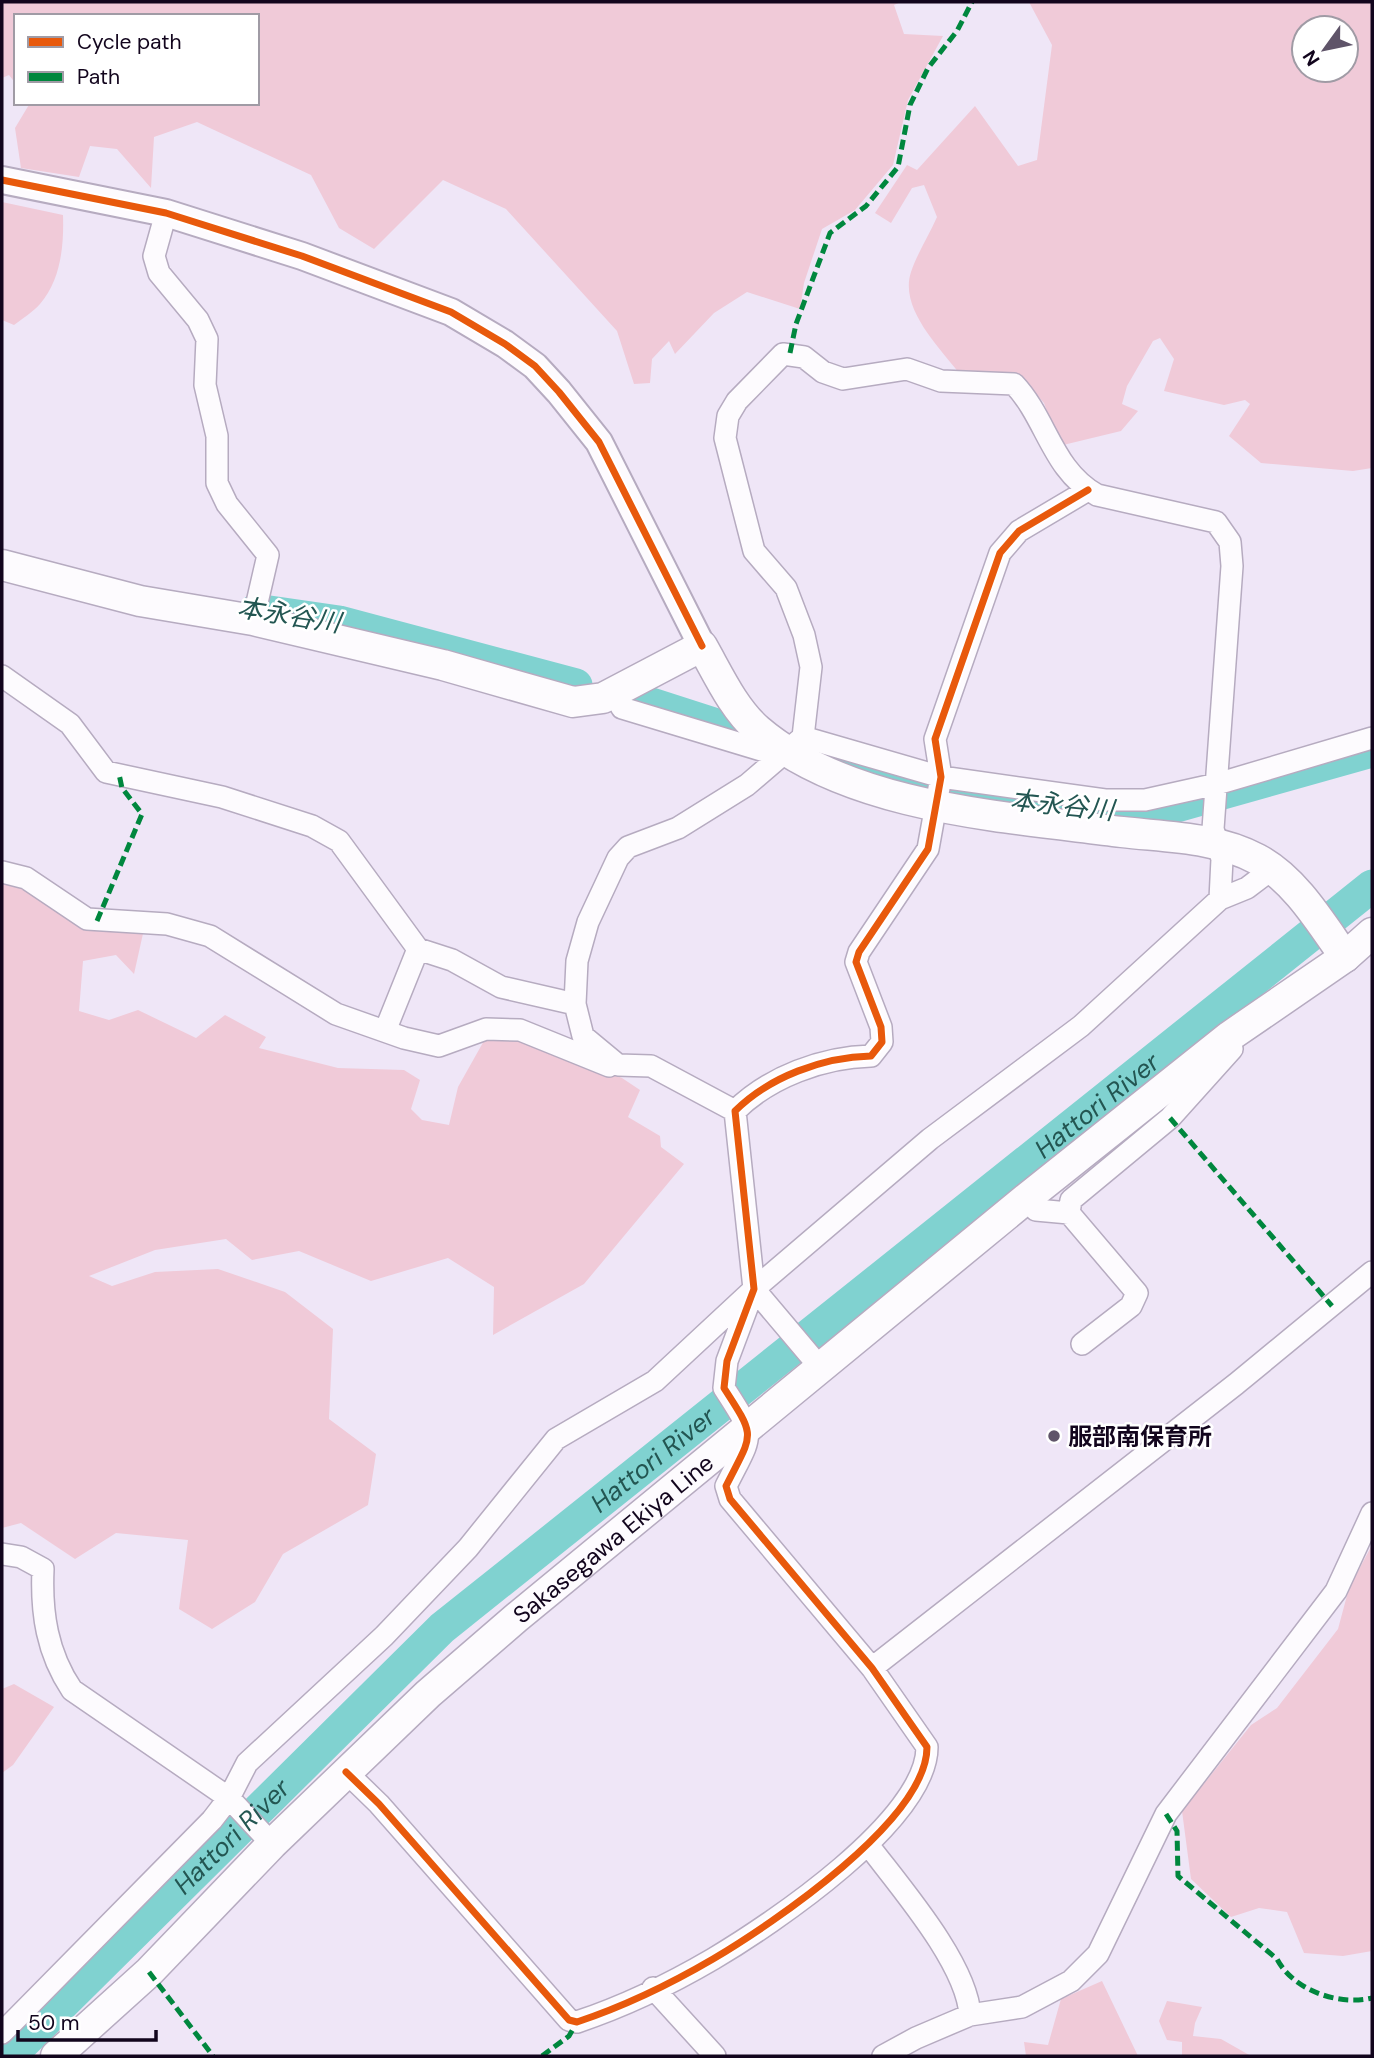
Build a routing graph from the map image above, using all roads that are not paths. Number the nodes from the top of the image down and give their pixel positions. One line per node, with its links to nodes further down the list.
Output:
1 (2, 180): 2 (street)
2 (166, 213): 5 (street); 6 (street)
3 (1088, 490): 10 (street); 11 (street); 12 (street)
4 (2, 565): 5 (main road)
5 (253, 620): 8 (main road)
6 (702, 646): 8 (main road); 10 (main road)
7 (2, 676): 19 (street)
8 (614, 693): 10 (street)
9 (1372, 738): 11 (street)
10 (790, 748): 12 (main road); 20 (street)
11 (1217, 784): 12 (street); 13 (street)
12 (939, 791): 13 (main road); 24 (street)
13 (1216, 837): 14 (main road); 16 (street)
14 (1272, 869): 16 (street); 18 (main road)
15 (2, 872): 21 (street)
16 (1220, 900): 28 (street)
17 (1372, 933): 18 (main road, Sakasegawa Ekiya Line)
18 (1338, 947): 22 (main road, Sakasegawa Ekiya Line)
19 (418, 949): 20 (street); 21 (street)
20 (575, 1004): 23 (street)
21 (385, 1031): 23 (street)
22 (1230, 1036): 25 (main road, Sakasegawa Ekiya Line); 26 (street)
23 (618, 1065): 24 (street)
24 (735, 1111): 28 (street)
25 (1028, 1197): 26 (street); 30 (main road, Sakasegawa Ekiya Line)
26 (1069, 1213): 29 (street)
27 (1372, 1272): 34 (street)
28 (754, 1289): 30 (street); 31 (street); 36 (street)
29 (1082, 1344)
30 (816, 1362): 31 (main road, Sakasegawa Ekiya Line)
31 (743, 1420): 34 (street); 35 (main road, Sakasegawa Ekiya Line)
32 (1372, 1513): 40 (street)
33 (2, 1554): 36 (street)
34 (872, 1668): 38 (street)
35 (346, 1773): 37 (main road, Sakasegawa Ekiya Line); 39 (street)
36 (234, 1804): 37 (street); 41 (street)
37 (267, 1839): 42 (main road, Sakasegawa Ekiya Line)
38 (869, 1846): 39 (street); 40 (street)
39 (653, 1988): 43 (street)
40 (970, 2015): 44 (street)
41 (2, 2033)
42 (56, 2056)
43 (715, 2056)
44 (883, 2056)

